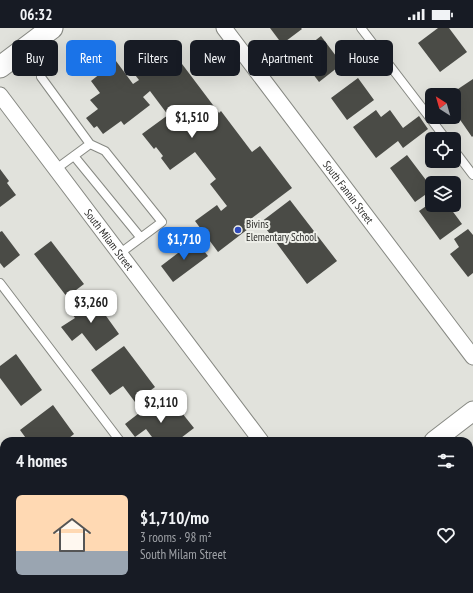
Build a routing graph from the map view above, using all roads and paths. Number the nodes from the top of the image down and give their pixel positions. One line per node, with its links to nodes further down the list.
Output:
1 (52, 28): 4 (main road)
2 (224, 28): 16 (street, South Fannin Street)
3 (361, 28): 7 (lane)
4 (0, 67)
5 (41, 77): 8 (lane)
6 (0, 95): 11 (street, South Milam Street)
7 (441, 132)
8 (90, 144): 9 (lane); 13 (lane)
9 (74, 156): 11 (lane); 13 (lane)
10 (461, 159): 12 (lane)
11 (56, 169): 14 (street, South Milam Street)
12 (473, 174)
13 (141, 238): 14 (lane)
14 (120, 254): 19 (street, South Milam Street)
15 (0, 283): 18 (lane)
16 (473, 357)
17 (473, 411): 20 (street)
18 (117, 437)
19 (258, 437)
20 (439, 437)

